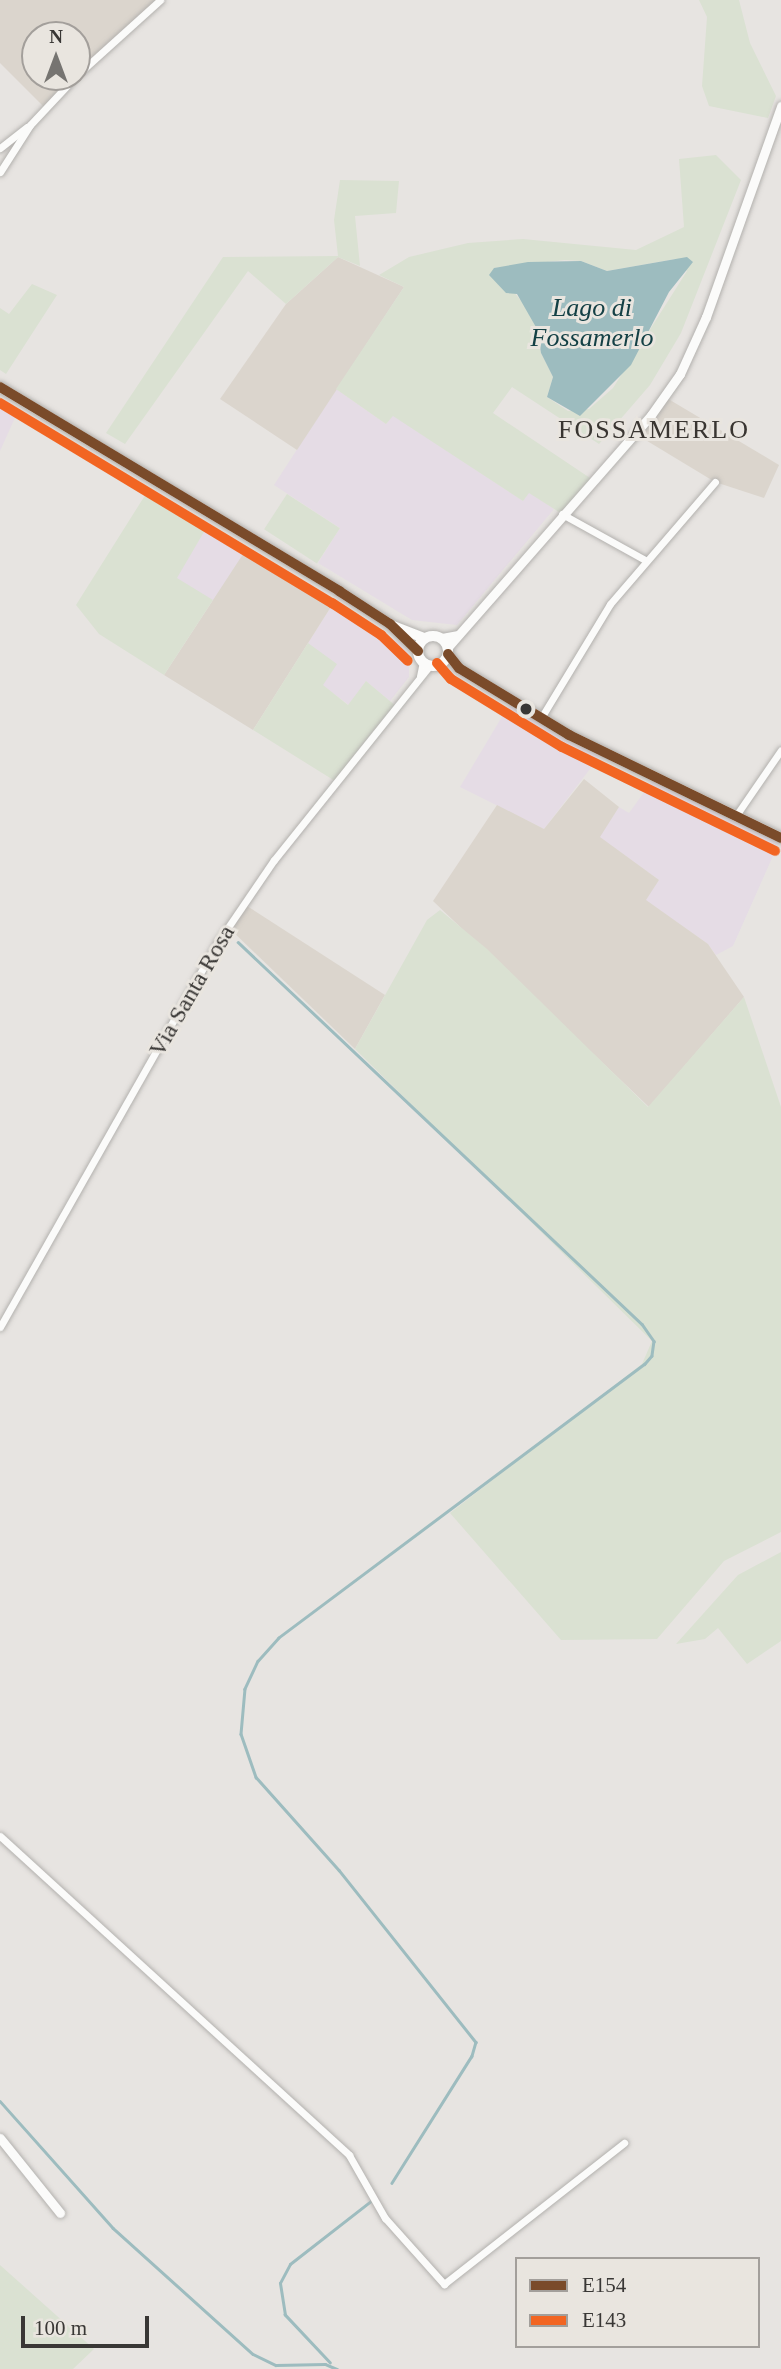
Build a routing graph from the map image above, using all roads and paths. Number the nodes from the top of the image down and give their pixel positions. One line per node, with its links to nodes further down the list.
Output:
1 (160, 0): 2 (street)
2 (91, 62)
3 (62, 91): 5 (street)
4 (781, 106): 10 (street)
5 (30, 125): 6 (street); 7 (street)
6 (0, 148)
7 (0, 172)
8 (0, 387): 12 (main road)
9 (715, 482): 11 (street)
10 (562, 514): 11 (street); 14 (street)
11 (645, 560): 17 (street)
12 (393, 626): 13 (main road); 15 (main road)
13 (424, 638): 14 (main road); 15 (main road)
14 (445, 650): 16 (main road); 17 (main road)
15 (418, 651): 16 (main road)
16 (426, 664): 21 (street, Via Santa Rosa)
17 (541, 718): 19 (main road)
18 (781, 750): 19 (street)
19 (735, 817): 20 (main road)
20 (781, 838)
21 (0, 1327)
22 (0, 1836): 24 (street)
23 (0, 2138): 25 (street)
24 (624, 2143)
25 (60, 2213)

